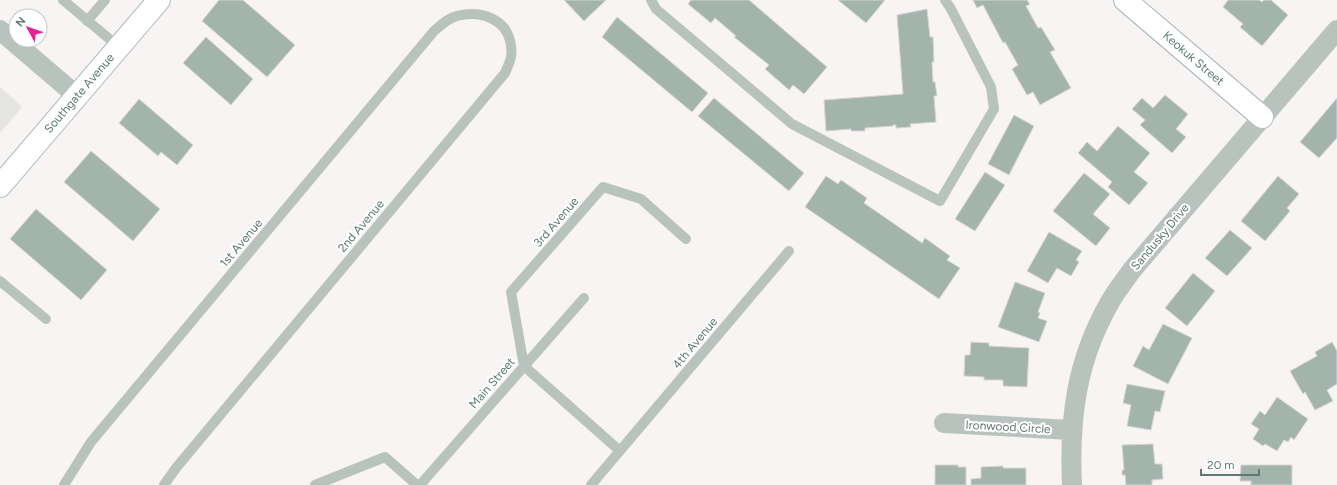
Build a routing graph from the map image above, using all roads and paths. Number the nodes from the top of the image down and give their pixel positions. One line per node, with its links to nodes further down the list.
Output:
1 (63, 0): 7 (lane)
2 (104, 0): 7 (lane)
3 (159, 0): 11 (street, Southgate Avenue)
4 (651, 0): 5 (lane)
5 (944, 0)
6 (1125, 0): 13 (street, Keokuk Street)
7 (87, 21): 11 (lane)
8 (443, 23): 24 (lane, 1st Avenue); 25 (lane, 2nd Avenue)
9 (0, 30): 12 (street)
10 (1336, 34): 13 (street, Sandusky Drive)
11 (118, 47): 12 (street, Southgate Avenue)
12 (77, 96): 14 (street, Southgate Avenue)
13 (1262, 117): 22 (street, Sandusky Drive)
14 (0, 186)
15 (686, 239): 20 (lane, 3rd Avenue)
16 (789, 251): 23 (lane, 4th Avenue)
17 (0, 280): 19 (lane)
18 (584, 298): 20 (lane, Main Street)
19 (46, 319)
20 (524, 366): 23 (lane); 27 (lane, Main Street)
21 (944, 423): 22 (street, Ironwood Circle)
22 (1072, 430): 29 (street, Sandusky Drive)
23 (620, 451): 28 (lane, 4th Avenue)
24 (64, 485)
25 (164, 485)
26 (315, 485): 27 (lane, Main Street)
27 (418, 485)
28 (591, 485)
29 (1072, 485)

